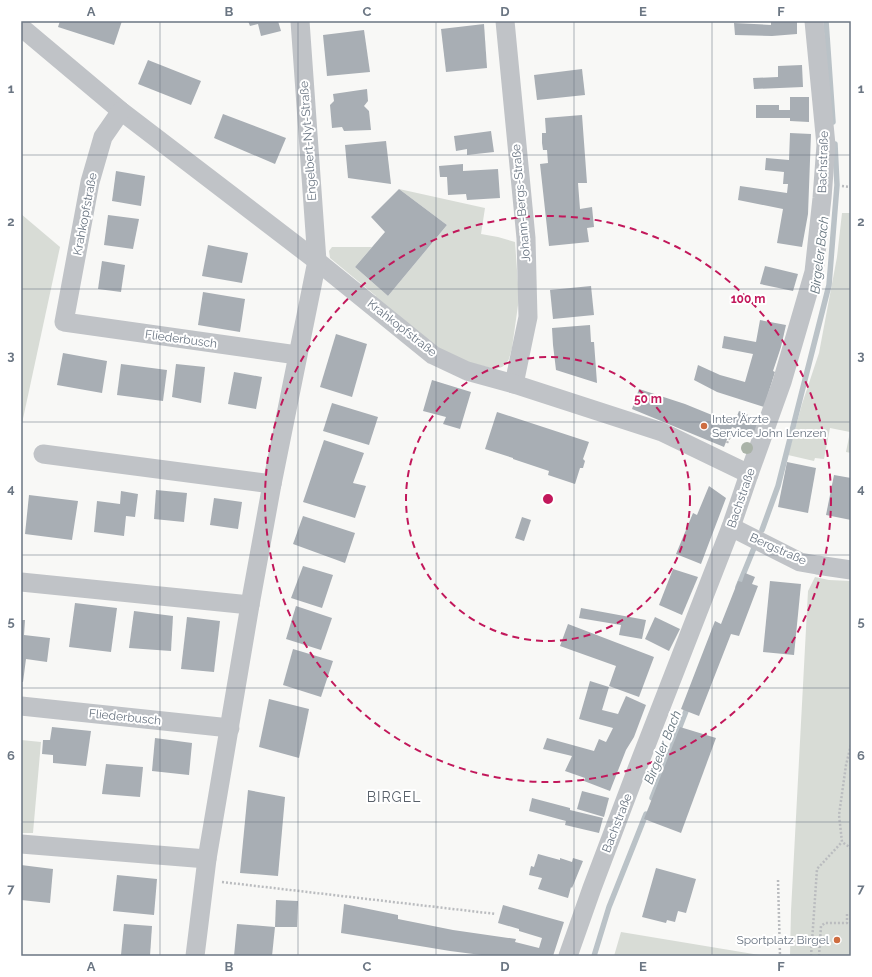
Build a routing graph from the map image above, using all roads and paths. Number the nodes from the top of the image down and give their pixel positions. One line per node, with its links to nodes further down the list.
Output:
1 (300, 21): 8 (street, Engelbert-Nyt-Straße)
2 (505, 21): 11 (street, Johann-Bergs-Straße)
3 (814, 21): 15 (street, Bachstraße)
4 (21, 27): 5 (street, Krahkopfstraße)
5 (121, 111): 8 (street, Krahkopfstraße); 9 (street, Krahkopfstraße)
6 (844, 187): 7 (path)
7 (851, 187)
8 (316, 261): 10 (street); 11 (street, Krahkopfstraße)
9 (64, 322): 10 (street, Fliederbusch)
10 (297, 355): 16 (street)
11 (514, 384): 15 (street, Krahkopfstraße)
12 (742, 434): 13 (path)
13 (726, 445)
14 (43, 454): 16 (street)
15 (749, 474): 17 (street, Bachstraße)
16 (272, 484): 20 (street)
17 (744, 534): 18 (street, Bergstraße); 33 (street, Bachstraße)
18 (851, 570)
19 (21, 582): 20 (street)
20 (250, 605): 22 (street)
21 (21, 706): 22 (street, Fliederbusch)
22 (230, 728): 27 (street)
23 (851, 745): 24 (path)
24 (842, 842): 26 (path); 35 (path)
25 (21, 844): 27 (street)
26 (851, 848)
27 (207, 859): 28 (street)
28 (204, 880): 30 (path); 32 (street)
29 (778, 880): 34 (path)
30 (496, 914)
31 (847, 914): 36 (path)
32 (195, 956)
33 (568, 956)
34 (780, 956)
35 (811, 956)
36 (819, 956)

